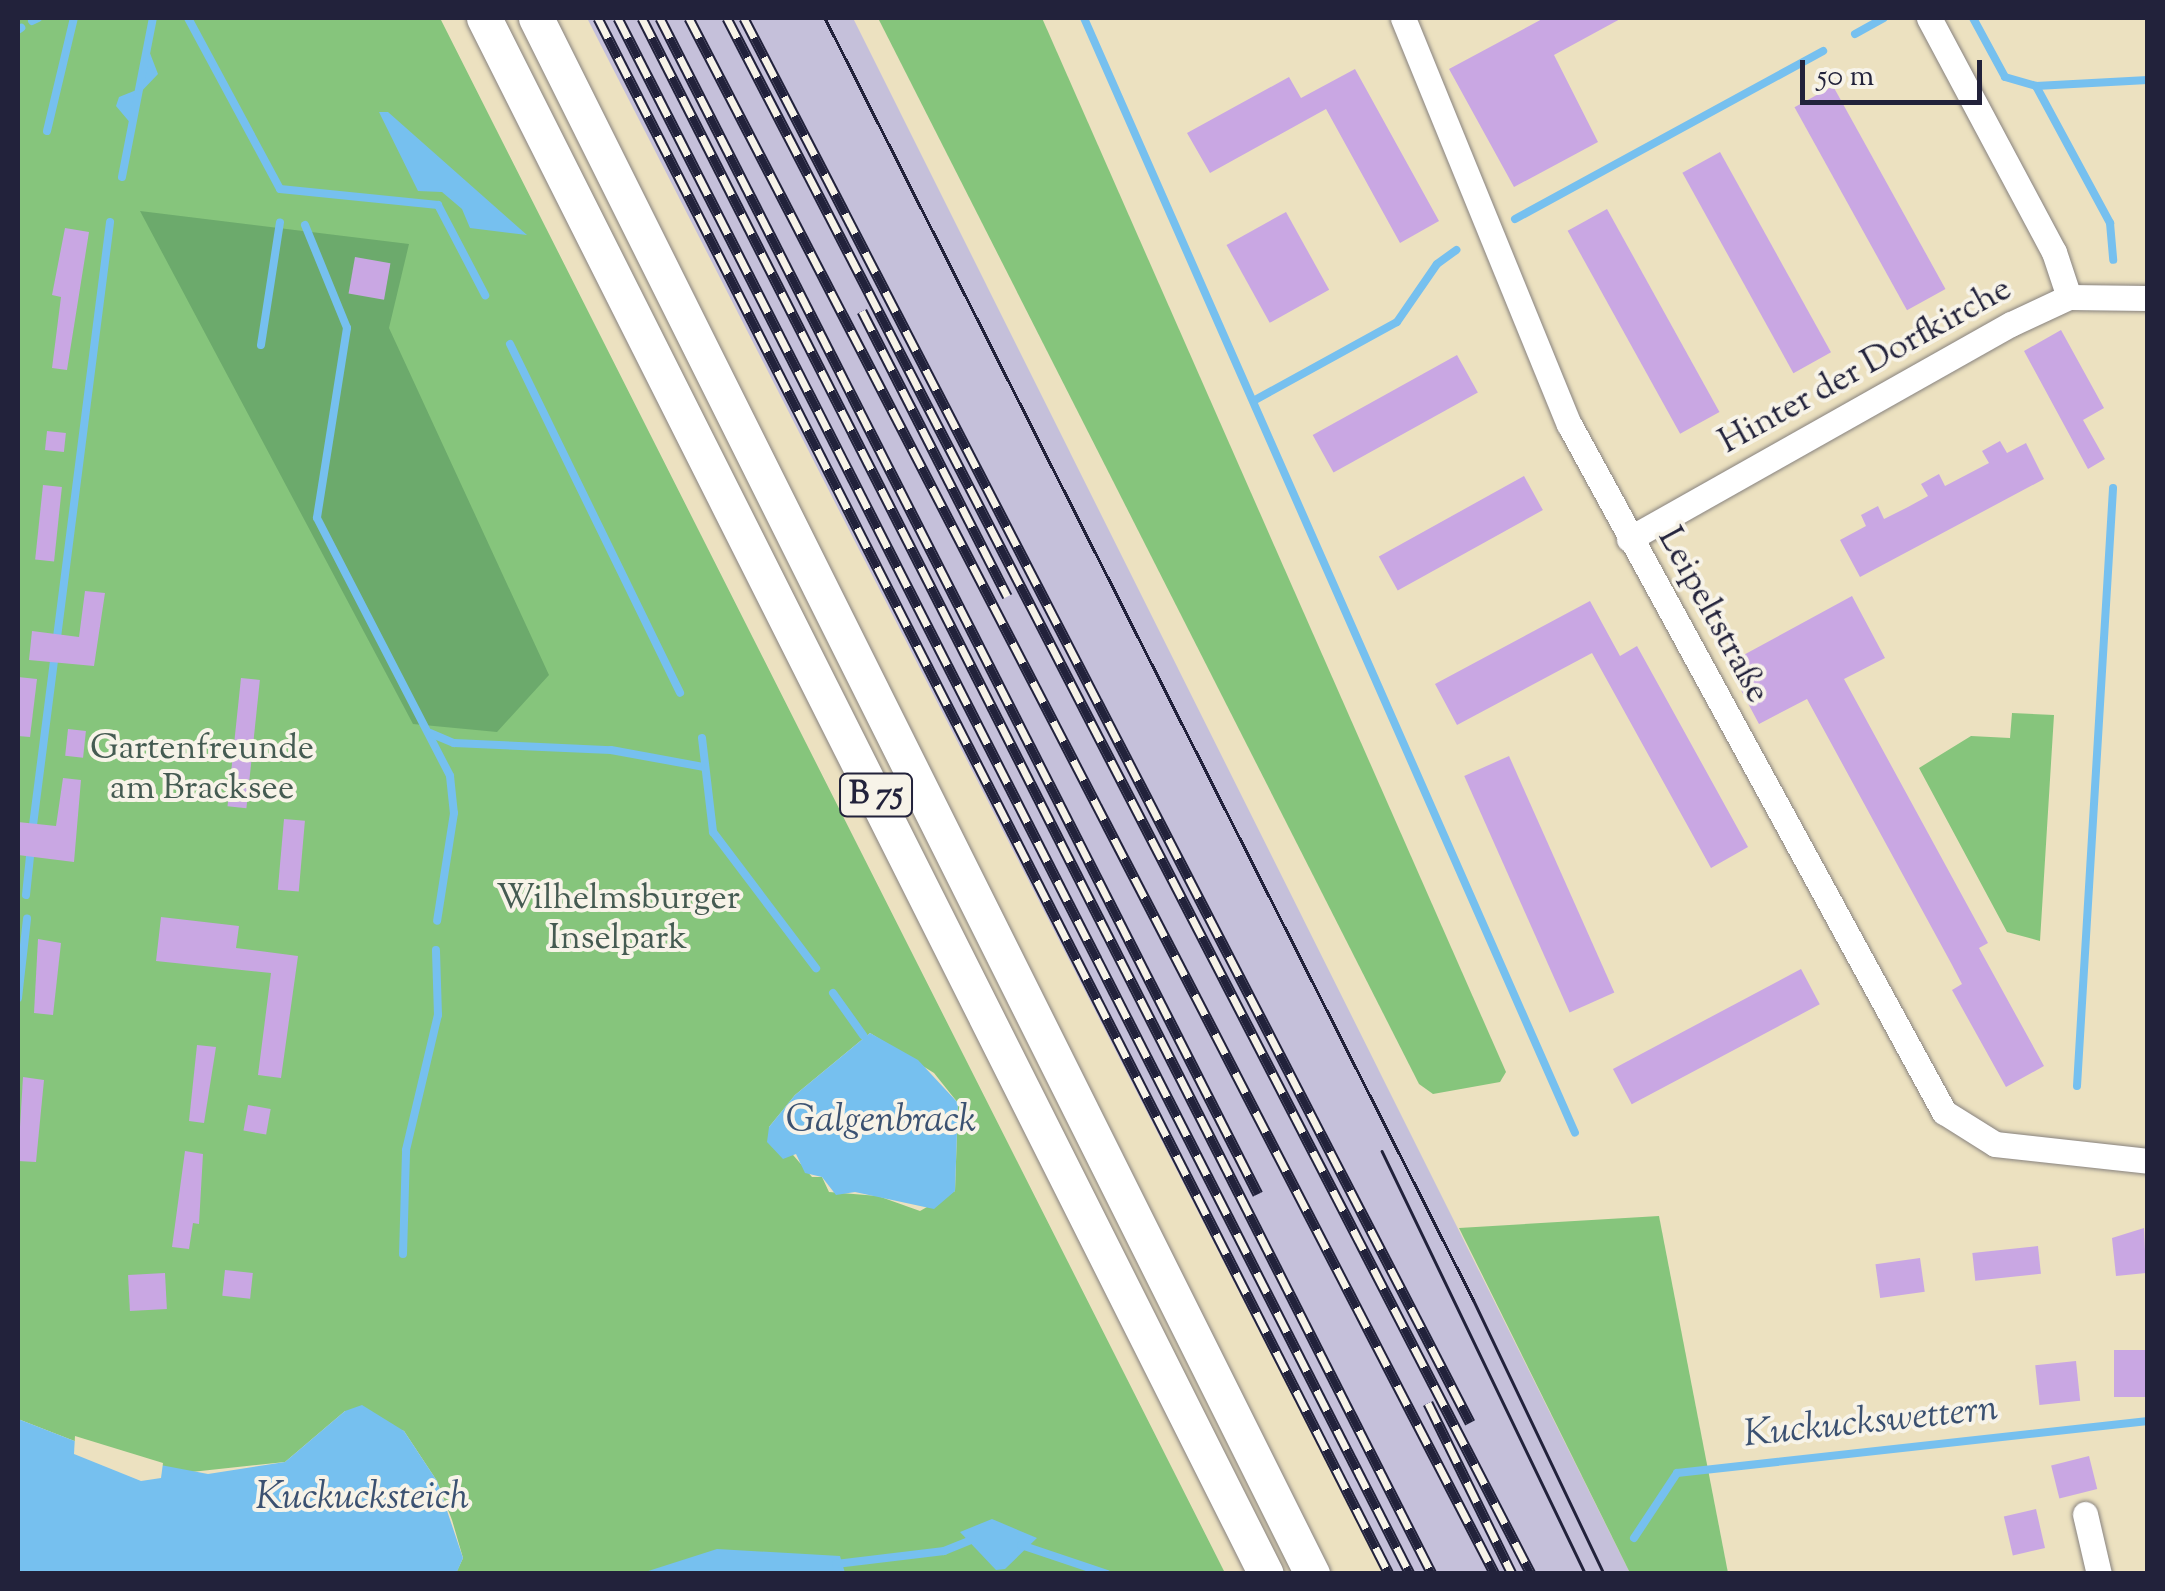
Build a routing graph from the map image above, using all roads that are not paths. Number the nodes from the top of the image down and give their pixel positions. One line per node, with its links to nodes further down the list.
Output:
1 (484, 18): 10 (highway, B 75)
2 (536, 18): 11 (highway, B 75)
3 (1403, 18): 7 (street, Leipeltstraße)
4 (1928, 18): 5 (street)
5 (2069, 297): 6 (street, Hinter der Dorfkirche); 7 (street, Hinter der Dorfkirche)
6 (2148, 298)
7 (1630, 539): 8 (street, Leipeltstraße)
8 (2148, 1161)
9 (2085, 1514): 12 (street)
10 (1266, 1574)
11 (1312, 1574)
12 (2099, 1574)

